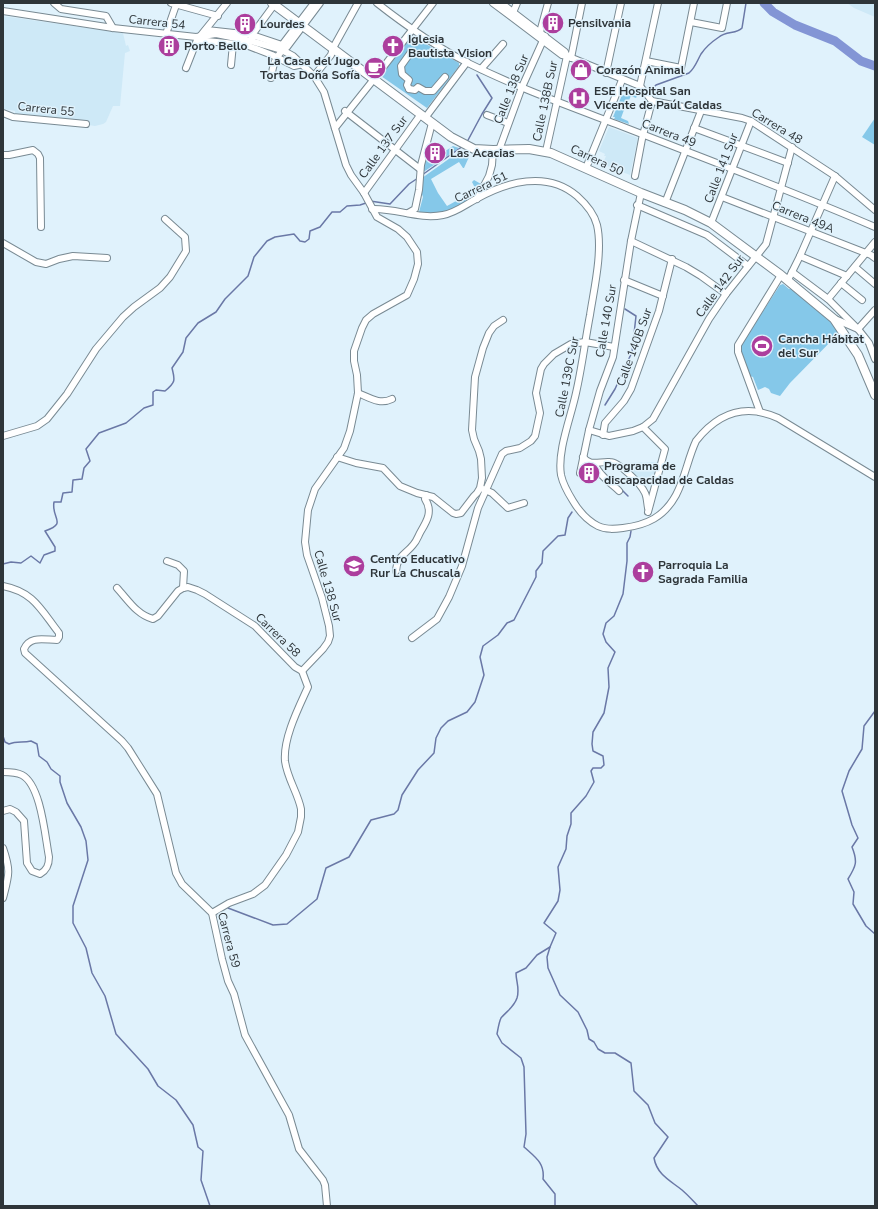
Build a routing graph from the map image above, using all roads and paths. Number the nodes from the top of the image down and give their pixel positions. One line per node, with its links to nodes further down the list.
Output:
1 (54, 3): 24 (street)
2 (227, 3): 21 (street)
3 (314, 3): 23 (street)
4 (320, 3): 23 (street)
5 (358, 3): 34 (street)
6 (377, 3): 26 (street, Carrera 49)
7 (433, 3): 26 (street)
8 (493, 3): 20 (street)
9 (501, 3): 20 (street)
10 (517, 3): 20 (street)
11 (548, 3): 28 (street, Calle 138 Sur)
12 (582, 3): 37 (street, Calle 138B Sur)
13 (620, 3): 44 (street)
14 (658, 3): 38 (street)
15 (694, 3): 22 (street)
16 (727, 3): 22 (street)
17 (173, 4): 21 (street); 27 (street)
18 (273, 4): 23 (main road, Carrera 50); 30 (street)
19 (3, 11): 24 (street, Carrera 54)
20 (512, 15): 28 (street)
21 (218, 16): 25 (street)
22 (690, 22): 38 (street)
23 (301, 24): 33 (street); 34 (main road, Carrera 50)
24 (113, 28): 29 (street, Carrera 54)
25 (207, 30): 29 (street); 30 (street, Carrera 54)
26 (412, 30): 39 (street, Carrera 49); 48 (street)
27 (167, 31)
28 (541, 36): 37 (street); 51 (street, Calle 138 Sur)
29 (199, 38): 30 (street, Carrera 54); 31 (street, Carrera 54); 42 (street)
30 (251, 41): 31 (street, Carrera 54); 33 (street, Carrera 54); 36 (street, Carrera 54)
31 (233, 44): 41 (street)
32 (503, 44): 43 (street)
33 (282, 47): 36 (street); 40 (street, Carrera 54)
34 (333, 48): 45 (street); 48 (main road, Carrera 50)
35 (411, 52): 46 (street)
36 (276, 57): 40 (street, Carrera 54); 47 (street)
37 (569, 57): 44 (street); 52 (street, Calle 138B Sur)
38 (646, 61): 50 (street)
39 (467, 62): 43 (street, Carrera 49); 58 (street, Calle 137 Sur)
40 (303, 64): 45 (street, Carrera 54)
41 (231, 65)
42 (186, 68)
43 (481, 69): 51 (street, Carrera 49)
44 (606, 73): 49 (street)
45 (314, 76): 65 (street, Carrera 54)
46 (445, 77)
47 (271, 78)
48 (374, 79): 54 (street); 58 (main road, Carrera 50)
49 (622, 80): 50 (street); 59 (street)
50 (640, 86): 53 (street)
51 (522, 87): 52 (street, Carrera 49); 63 (street, Calle 138 Sur)
52 (556, 101): 59 (street, Carrera 49); 72 (street, Calle 138B Sur)
53 (652, 101): 55 (street, Carrera 48); 67 (street)
54 (347, 110): 65 (street); 70 (street)
55 (701, 111): 61 (street, Carrera 48); 66 (street)
56 (4, 113): 60 (street); 64 (street, Carrera 55)
57 (487, 115): 63 (street)
58 (423, 116): 62 (main road, Carrera 50); 70 (street, Calle 137 Sur)
59 (606, 120): 67 (street, Carrera 49); 76 (street)
60 (3, 121)
61 (751, 121): 68 (street, Calle 141 Sur); 69 (street, Carrera 48)
62 (432, 123): 71 (main road, Carrera 50); 78 (street)
63 (508, 123): 71 (street, Calle 138 Sur)
64 (86, 124)
65 (334, 126): 85 (street, Carrera 54)
66 (694, 128): 68 (street); 73 (street)
67 (643, 135): 73 (street, Carrera 49); 79 (street)
68 (742, 146): 75 (street); 77 (street, Calle 141 Sur)
69 (792, 147): 75 (street, Calle 142 Sur); 80 (street, Carrera 48)
70 (396, 148): 78 (street); 85 (street, Calle 137 Sur)
71 (496, 150): 72 (main road, Carrera 50); 84 (street, Calle 138 Sur)
72 (546, 151): 76 (main road, Carrera 50)
73 (684, 151): 77 (street, Carrera 49); 86 (street)
74 (3, 155): 94 (street)
75 (788, 163): 81 (street, Calle 142 Sur)
76 (586, 168): 82 (main road, Carrera 50)
77 (732, 169): 81 (street, Carrera 49); 83 (street, Calle 141 Sur)
78 (421, 172): 90 (street)
79 (635, 176)
80 (835, 176): 87 (street); 89 (street, Carrera 48)
81 (781, 188): 87 (street, Carrera 49); 91 (street, Calle 142 Sur)
82 (641, 193): 86 (main road, Carrera 50); 88 (street, Calle 140 Sur)
83 (722, 197): 91 (street, Carrera 49A); 93 (street, Calle 141 Sur)
84 (477, 199): 90 (street, Carrera 51); 112 (street, Carrera 51)
85 (368, 201): 90 (street, Carrera 51); 116 (street, Carrera 54)
86 (665, 202): 93 (main road, Carrera 50)
87 (822, 204): 95 (street, Carrera 49); 96 (street)
88 (637, 205): 97 (street, Calle 140 Sur); 106 (street)
89 (875, 210)
90 (408, 213)
91 (773, 216): 96 (street, Carrera 49A); 101 (street, Calle 142 Sur)
92 (165, 219): 134 (street)
93 (711, 223): 101 (main road, Carrera 50)
94 (41, 226)
95 (875, 227)
96 (811, 232): 100 (street, Carrera 49A); 102 (street)
97 (631, 241): 105 (street); 111 (street, Calle 140 Sur)
98 (875, 242): 100 (street)
99 (3, 243): 103 (street)
100 (866, 253): 104 (street, Carrera 49A); 107 (street)
101 (756, 256): 106 (street, Calle 142 Sur); 110 (main road, Carrera 50)
102 (800, 256): 108 (street); 109 (street)
103 (107, 258)
104 (875, 258)
105 (672, 259): 115 (street); 117 (street, Calle 140B Sur)
106 (748, 266): 115 (street, Calle 142 Sur)
107 (855, 267): 109 (street); 114 (street)
108 (792, 272): 110 (street); 118 (street)
109 (847, 276): 113 (street)
110 (784, 277): 121 (main road, Carrera 50); 130 (street)
111 (624, 280): 117 (street); 125 (street, Calle 140 Sur)
112 (595, 281): 124 (street, Calle 139C Sur)
113 (841, 283): 118 (street); 119 (street)
114 (875, 284)
115 (726, 294): 131 (street, Calle 142 Sur)
116 (407, 295): 127 (street, Calle 138 Sur)
117 (663, 296): 133 (street, Calle 140B Sur)
118 (828, 299): 123 (street)
119 (862, 300)
120 (875, 310): 123 (street)
121 (834, 319): 123 (street); 128 (main road, Carrera 50)
122 (504, 320): 140 (street)
123 (858, 329): 126 (street)
124 (585, 342): 125 (street); 140 (street); 145 (street, Calle 139C Sur)
125 (614, 347): 132 (street, Calle 140 Sur)
126 (875, 359)
127 (358, 393): 129 (street); 135 (street, Calle 138 Sur)
128 (875, 395)
129 (392, 399)
130 (760, 412): 139 (street); 145 (street)
131 (643, 426): 133 (street); 144 (street)
132 (589, 430): 133 (street); 136 (street, Calle 140 Sur)
133 (603, 434)
134 (3, 436)
135 (337, 457): 142 (street); 152 (street, Calle 138 Sur)
136 (583, 457): 137 (street); 138 (street, Calle 140 Sur)
137 (595, 463): 141 (street); 144 (street)
138 (580, 474)
139 (875, 477)
140 (483, 489): 142 (street); 143 (street); 151 (street)
141 (619, 491)
142 (426, 495): 147 (street)
143 (524, 503)
144 (648, 512): 145 (street)
145 (648, 522)
146 (167, 561): 150 (street)
147 (396, 571)
148 (3, 586): 157 (street, Carrera 59)
149 (117, 588): 150 (street)
150 (183, 588): 152 (street, Carrera 58)
151 (412, 638)
152 (302, 671): 157 (street, Carrera 58)
153 (3, 772): 154 (street)
154 (3, 811)
155 (3, 848): 156 (street)
156 (3, 898)
157 (212, 913): 158 (street, Carrera 59)
158 (326, 1206)

